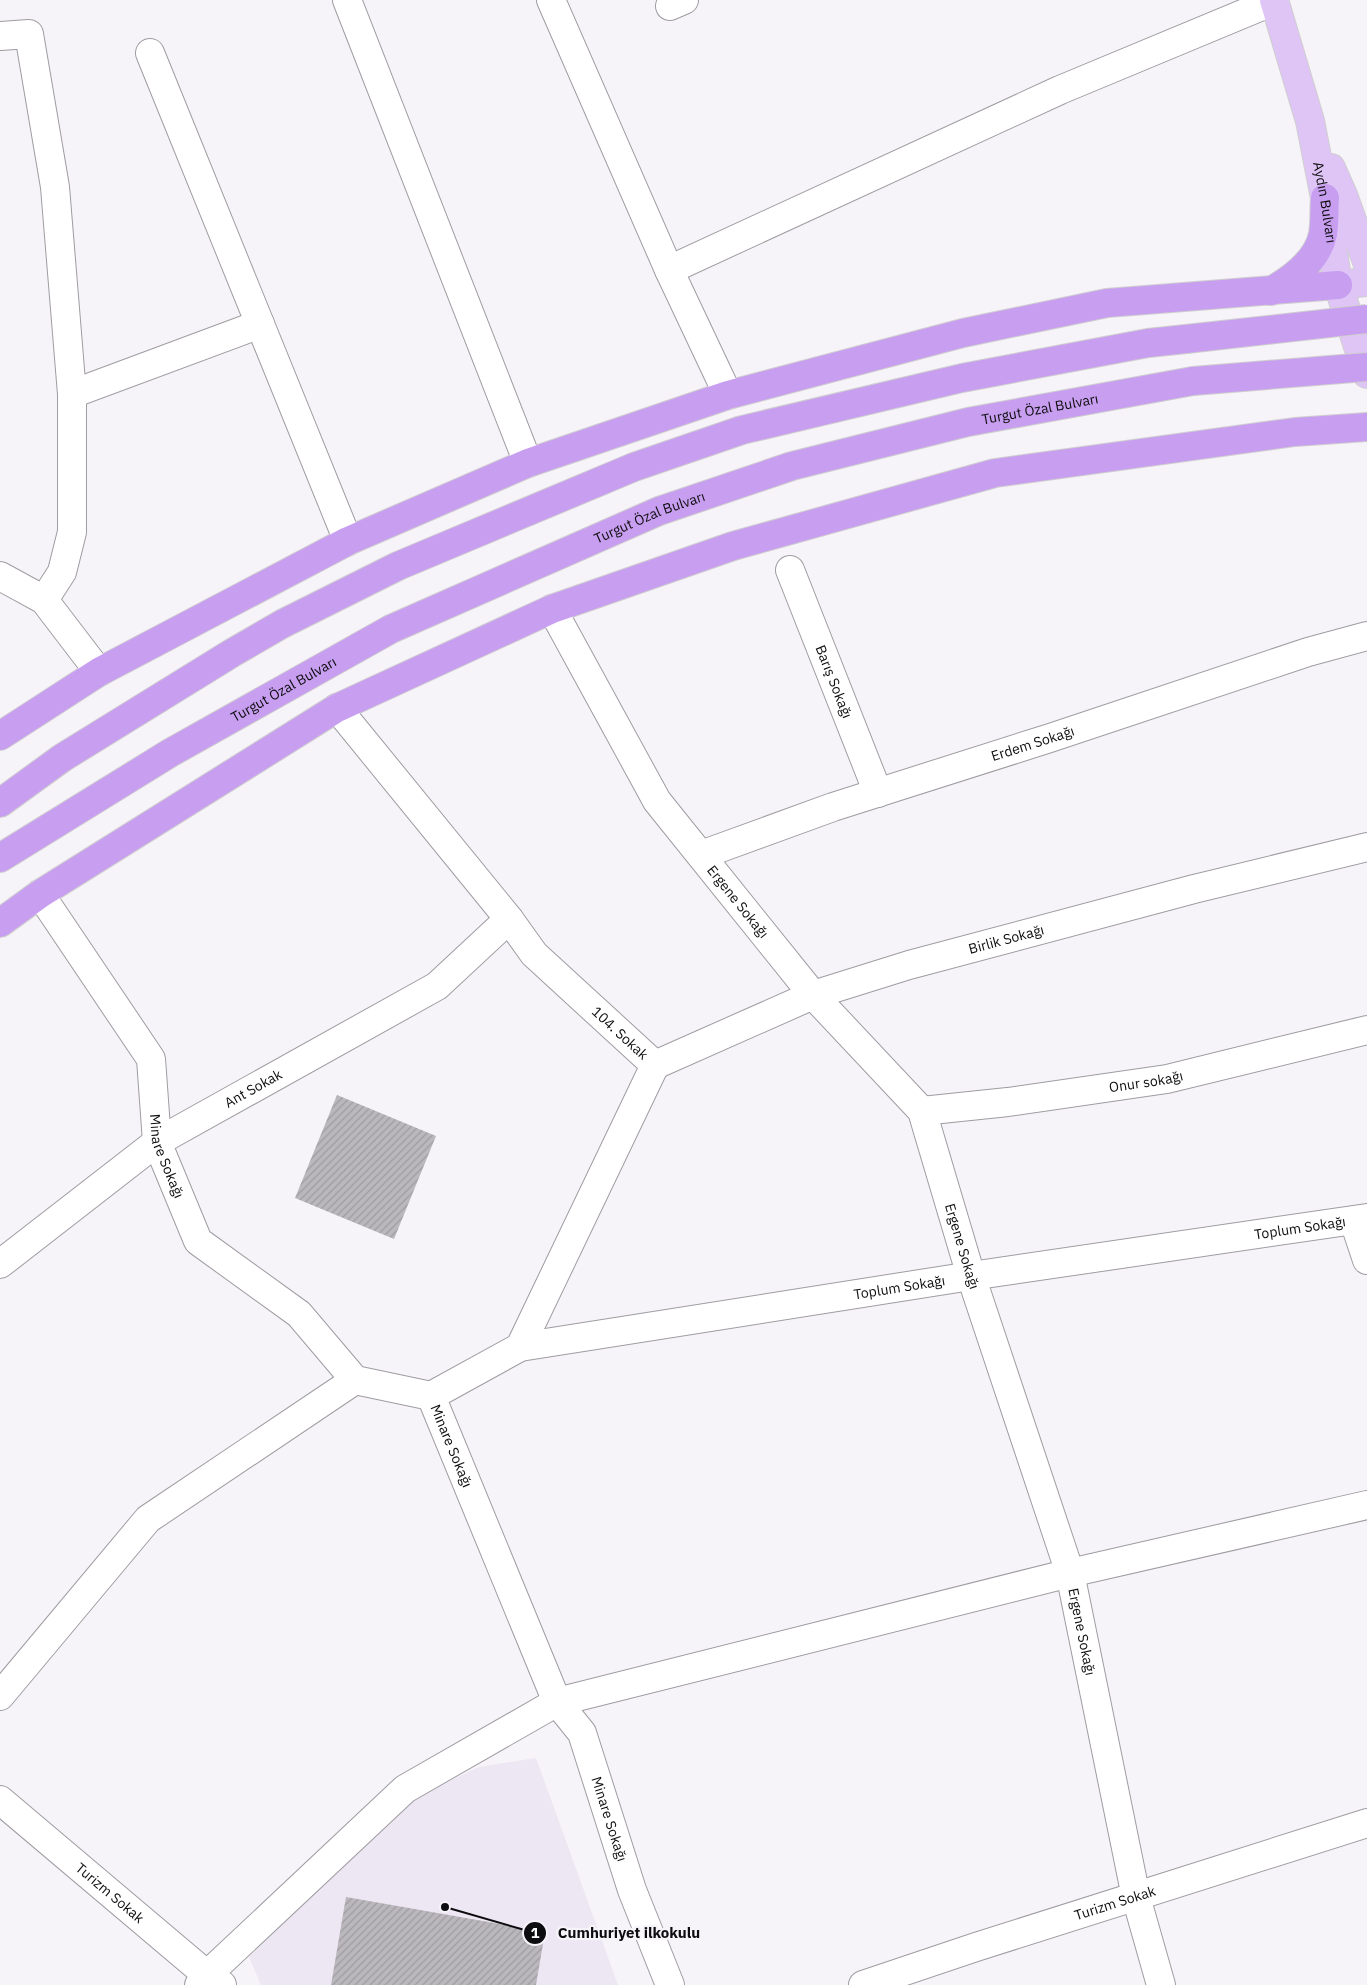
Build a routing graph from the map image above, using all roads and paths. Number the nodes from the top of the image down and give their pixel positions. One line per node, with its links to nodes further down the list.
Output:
1 (347, 0): 22 (street)
2 (551, 0): 9 (street)
3 (1274, 1): 6 (main road, Aydın Bulvarı); 9 (street)
4 (0, 36): 17 (street)
5 (150, 53): 14 (street)
6 (1334, 197): 7 (main road); 8 (main road, Aydın Bulvarı); 11 (main road, Aydın Bulvarı); 12 (highway)
7 (1367, 219)
8 (1367, 262)
9 (669, 270): 18 (street)
10 (1367, 282): 11 (main road)
11 (1338, 284): 12 (highway); 16 (main road, Aydın Bulvarı)
12 (1271, 291): 18 (highway)
13 (1367, 319): 33 (highway, bridge)
14 (260, 324): 17 (street); 23 (street)
15 (1367, 367): 36 (highway, Turgut Özal Bulvarı, bridge)
16 (1367, 374)
17 (72, 394): 26 (street)
18 (728, 395): 22 (highway)
19 (1367, 427): 20 (highway)
20 (1295, 432): 21 (highway); 27 (highway)
21 (1367, 448)
22 (528, 463): 23 (highway)
23 (348, 541): 29 (highway)
24 (790, 570): 32 (street, Barış Sokağı)
25 (0, 576): 26 (street)
26 (44, 600): 29 (street)
27 (552, 609): 30 (highway); 35 (street, Ergene Sokağı)
28 (1367, 636): 32 (street, Erdem Sokağı)
29 (100, 672): 31 (highway)
30 (337, 708): 37 (highway); 38 (street, 104. Sokak)
31 (0, 736)
32 (878, 793): 35 (street, Erdem Sokağı)
33 (0, 803)
34 (1367, 847): 40 (street, Birlik Sokağı)
35 (701, 855): 40 (street, Ergene Sokağı)
36 (0, 858)
37 (40, 894): 39 (highway); 44 (street, Minare Sokağı)
38 (509, 920): 42 (street, 104. Sokak); 44 (street, Ant Sokak)
39 (0, 923)
40 (813, 995): 42 (street, Birlik Sokağı); 43 (street, Ergene Sokağı)
41 (1367, 1030): 43 (street, Onur sokağı)
42 (655, 1065): 49 (street, 104. Sokak)
43 (922, 1111): 48 (street, Ergene Sokağı)
44 (157, 1142): 47 (street, Ant Sokak); 50 (street, Minare Sokağı)
45 (1360, 1219): 46 (street); 48 (street, Toplum Sokağı)
46 (1367, 1260)
47 (0, 1264)
48 (971, 1276): 49 (street, Toplum Sokağı); 53 (street, Ergene Sokağı)
49 (520, 1346): 51 (street)
50 (355, 1380): 51 (street, Minare Sokağı); 54 (street)
51 (431, 1396): 55 (street, Minare Sokağı)
52 (1367, 1506): 53 (street)
53 (1070, 1573): 55 (street); 58 (street, Ergene Sokağı)
54 (0, 1696)
55 (557, 1702): 59 (street); 60 (street, Minare Sokağı)
56 (0, 1800): 59 (street, Turizm Sokak)
57 (1367, 1823): 58 (street, Turizm Sokak)
58 (1136, 1897): 61 (street, Turizm Sokak); 62 (street, Ergene Sokağı)
59 (210, 1982)
60 (670, 1985)
61 (863, 1985)
62 (1162, 1985)

